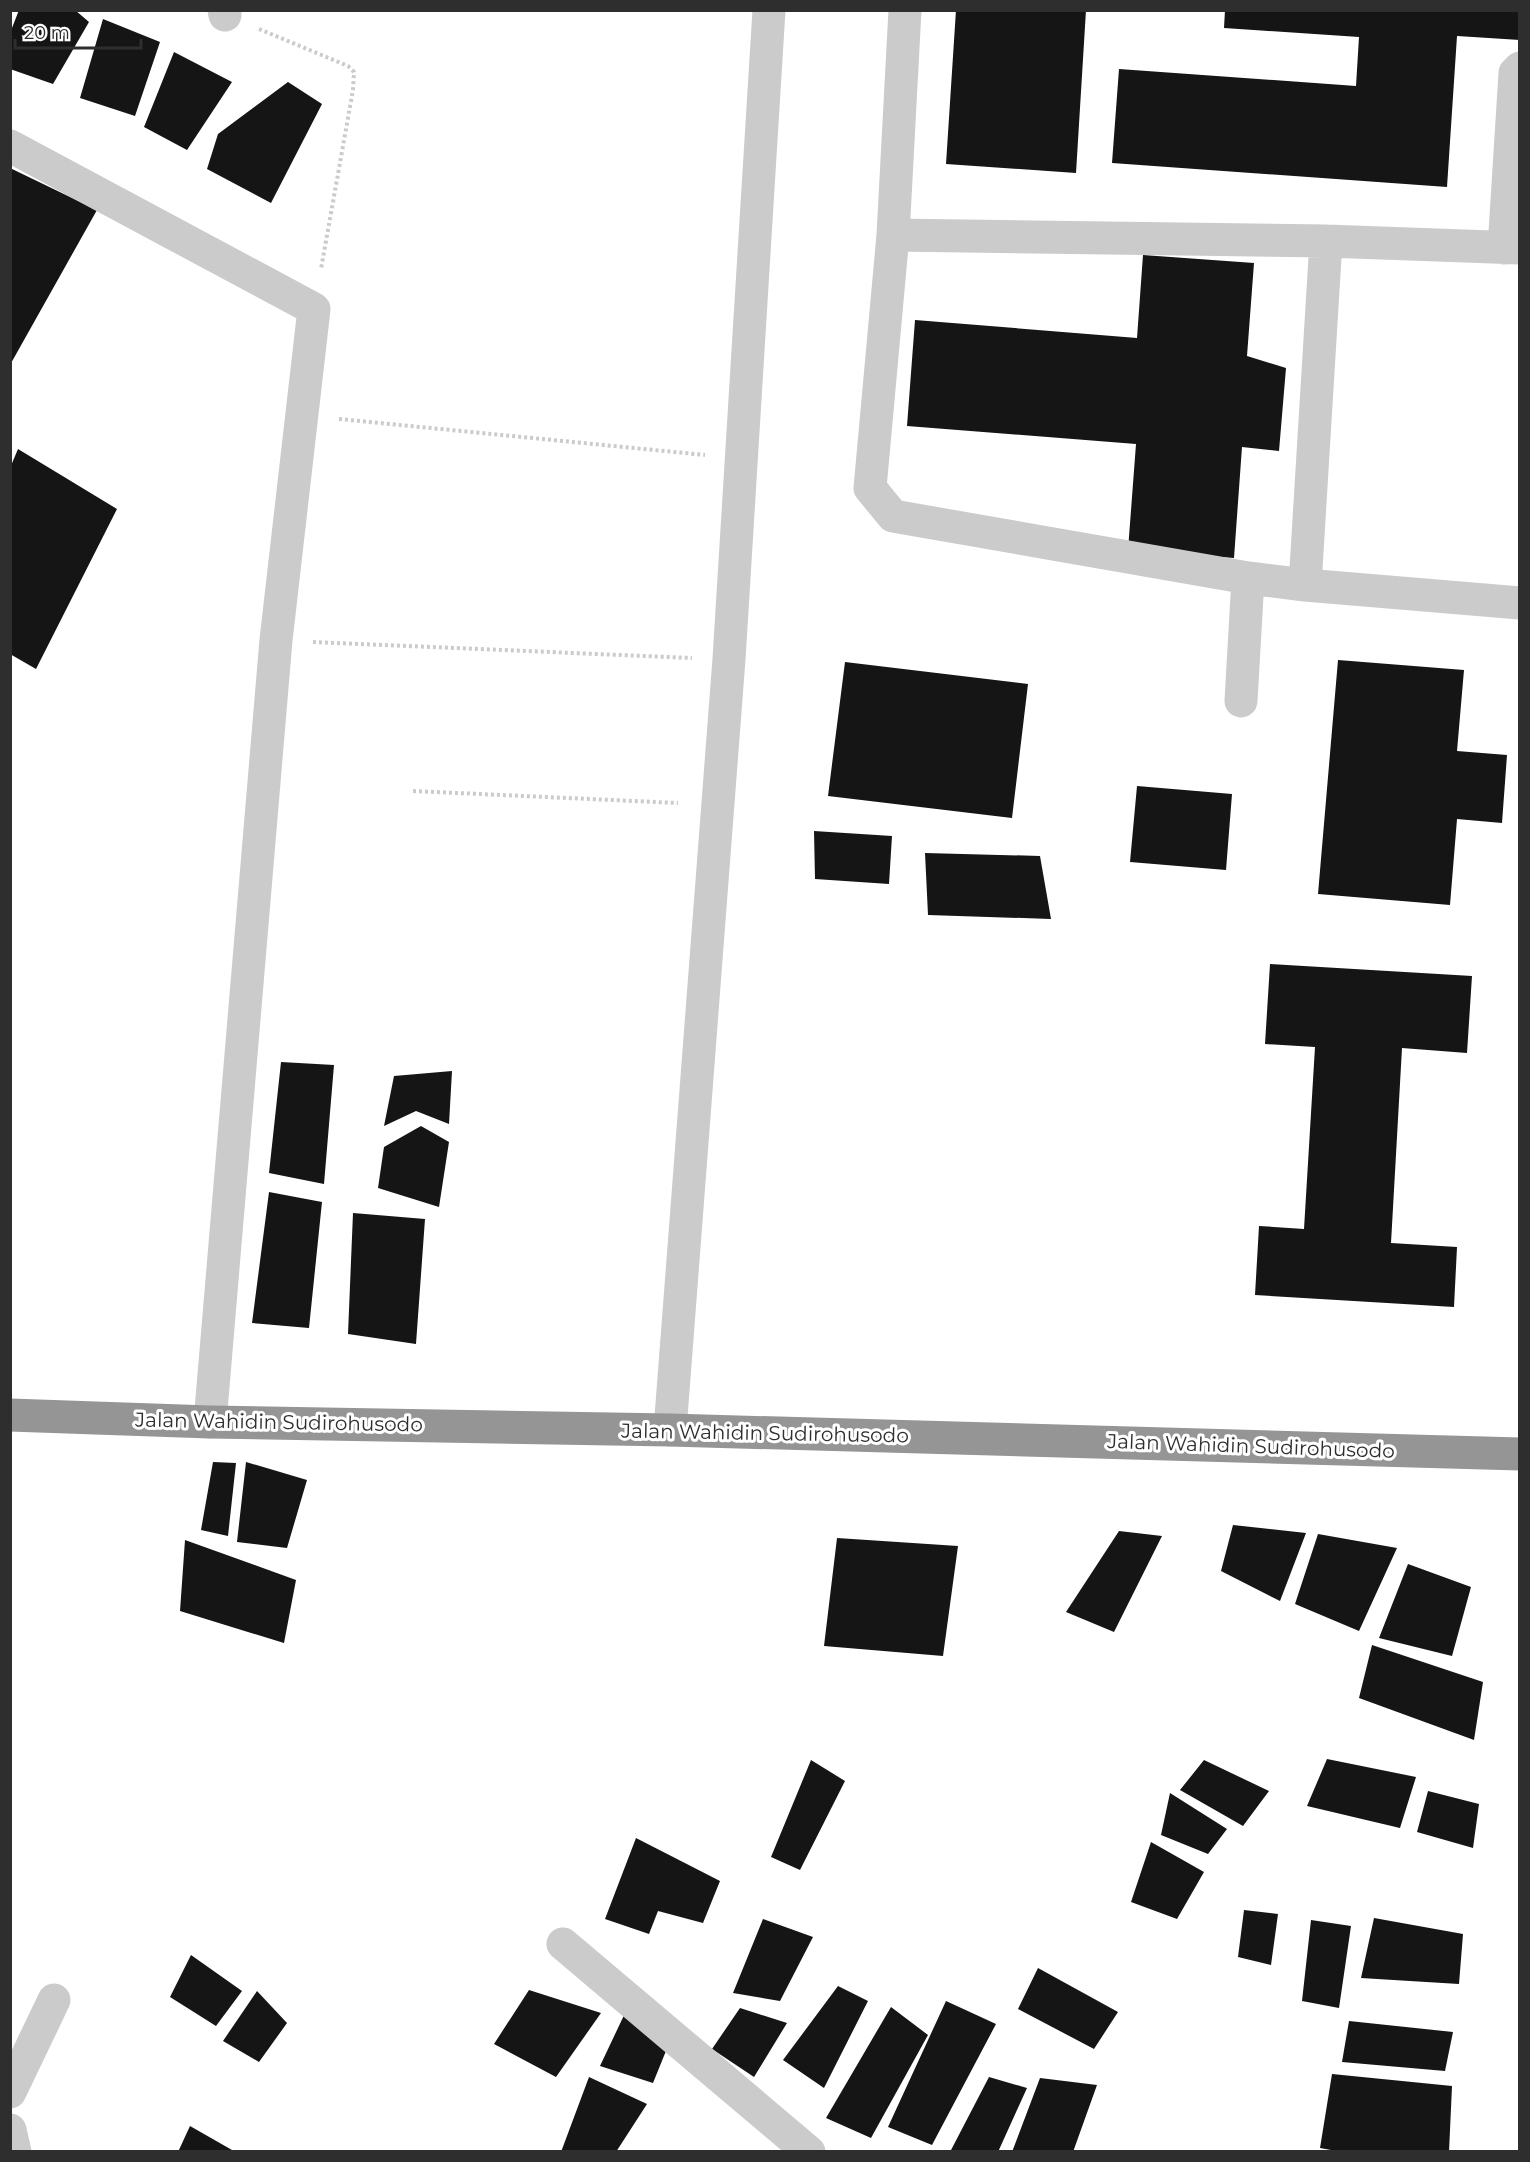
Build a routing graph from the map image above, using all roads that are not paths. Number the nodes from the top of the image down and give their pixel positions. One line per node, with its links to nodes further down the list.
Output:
1 (769, 10): 14 (street)
2 (905, 10): 5 (street)
3 (1520, 68): 7 (street)
4 (10, 146): 13 (street)
5 (893, 235): 6 (street); 8 (street)
6 (1326, 241): 7 (street); 9 (street)
7 (1512, 248)
8 (1248, 578): 9 (street); 11 (street)
9 (1305, 585): 10 (street)
10 (1520, 603)
11 (1241, 702)
12 (10, 1415): 13 (highway, Jalan Wahidin Sudirohusodo)
13 (210, 1422): 14 (highway, Jalan Wahidin Sudirohusodo)
14 (670, 1430): 15 (highway, Jalan Wahidin Sudirohusodo)
15 (1520, 1454)
16 (563, 1944): 21 (street)
17 (54, 2000): 18 (street)
18 (10, 2092)
19 (10, 2130): 20 (street)
20 (15, 2151)
21 (809, 2151)

